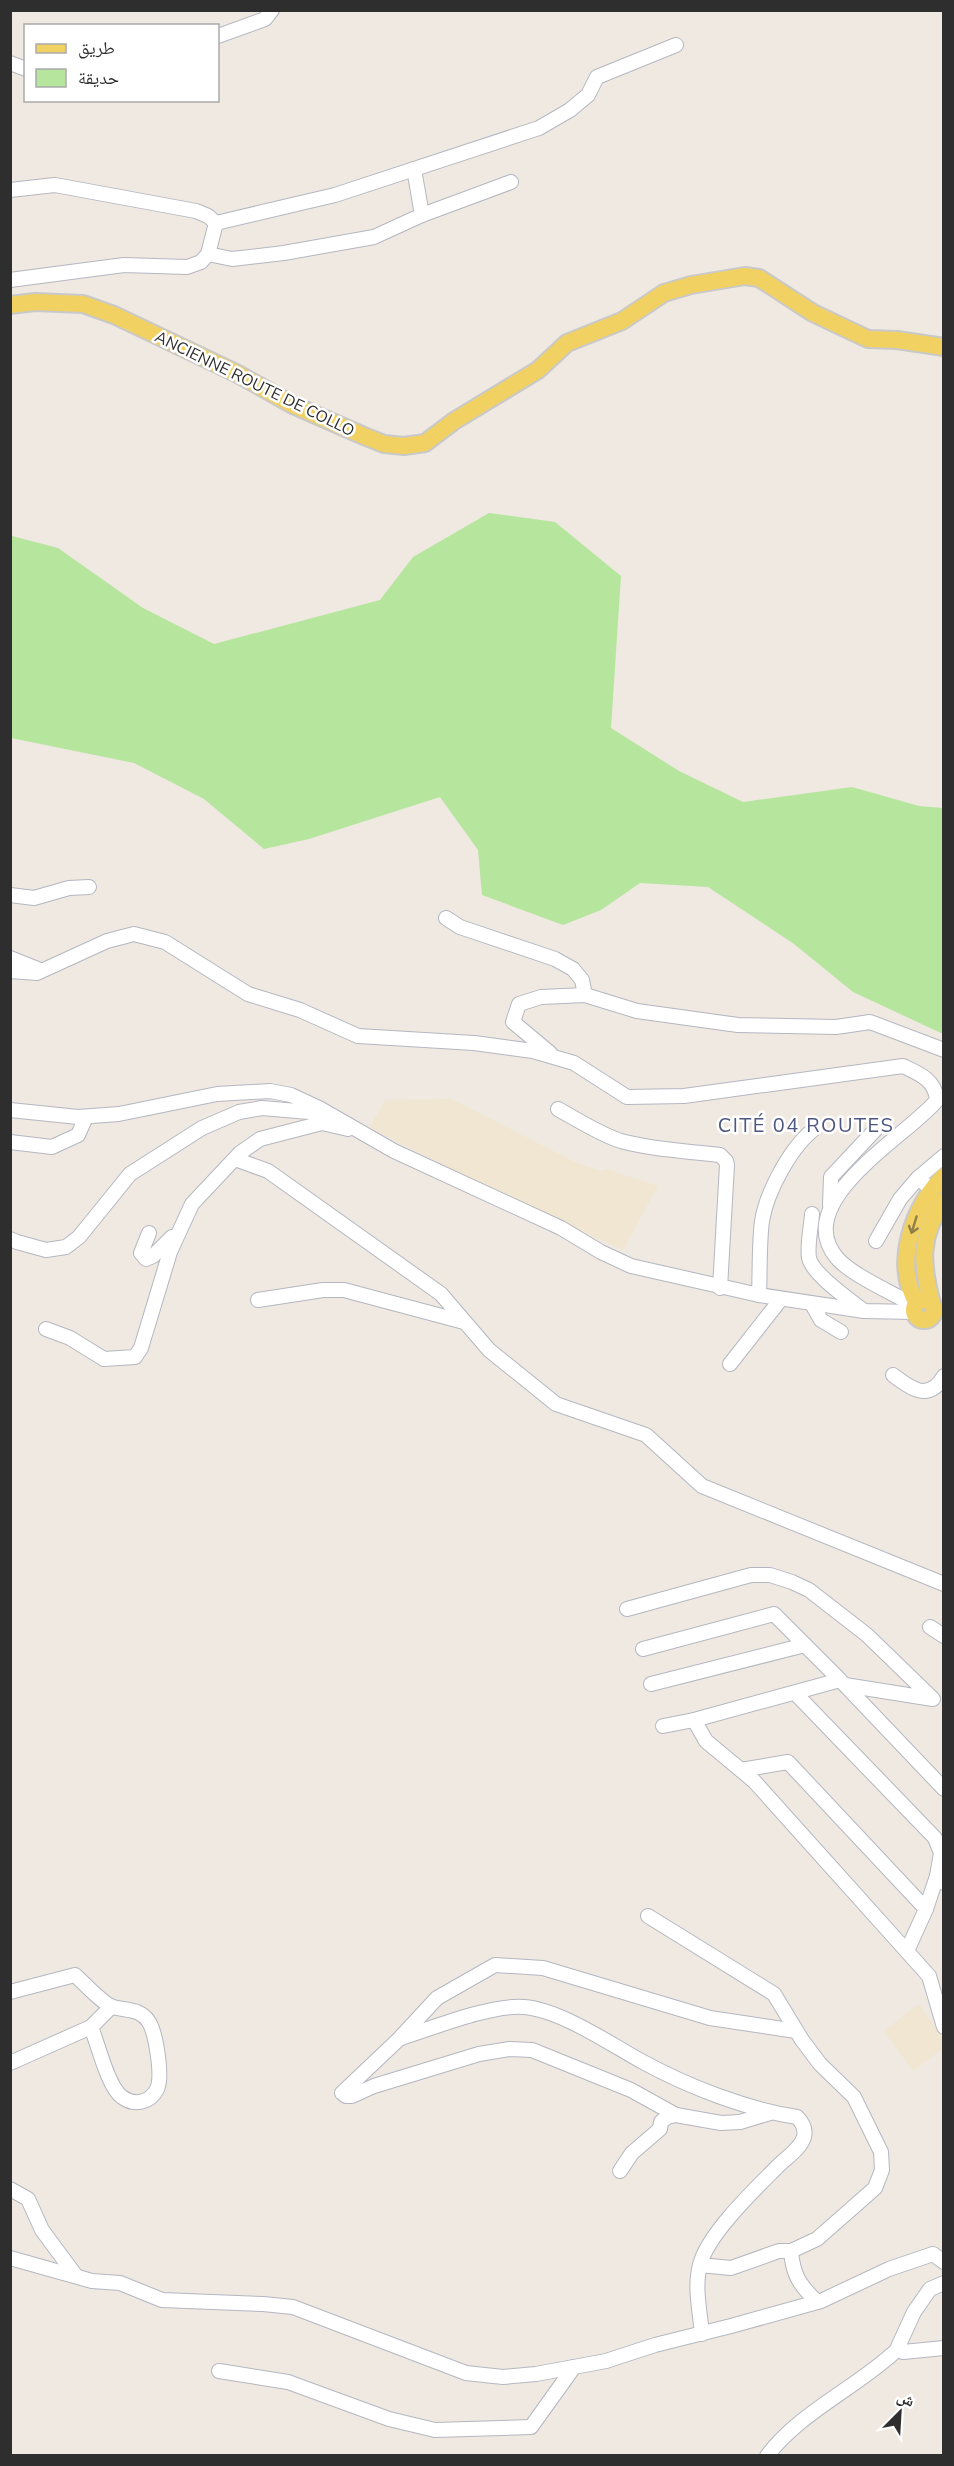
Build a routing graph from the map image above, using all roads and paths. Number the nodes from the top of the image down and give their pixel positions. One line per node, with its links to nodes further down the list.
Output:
1 (272, 10): 2 (street)
2 (219, 36)
3 (675, 45): 4 (street)
4 (414, 170): 7 (street); 8 (street)
5 (510, 182): 7 (street)
6 (10, 190): 8 (street)
7 (422, 215): 9 (street)
8 (216, 223): 9 (street)
9 (208, 254): 10 (street)
10 (10, 280)
11 (10, 305): 12 (main road, ANCIENNE ROUTE DE COLLO)
12 (944, 347)
13 (89, 887): 14 (street)
14 (10, 895)
15 (446, 918): 19 (street)
16 (10, 958): 17 (street)
17 (42, 970): 18 (street); 21 (street)
18 (10, 971)
19 (585, 995): 20 (street); 21 (street)
20 (944, 1050)
21 (554, 1056): 34 (street)
22 (558, 1109): 41 (street)
23 (10, 1110): 25 (street)
24 (329, 1113): 25 (street); 28 (street); 38 (street)
25 (86, 1117): 29 (street)
26 (817, 1127): 42 (street)
27 (876, 1129): 34 (street)
28 (362, 1132): 31 (street); 41 (street)
29 (10, 1142)
30 (944, 1156): 33 (street)
31 (235, 1159): 36 (street); 49 (street)
32 (944, 1176): 33 (main road)
33 (931, 1189): 39 (street); 47 (main road)
34 (830, 1205): 47 (street)
35 (812, 1214): 40 (street)
36 (182, 1226): 37 (street); 50 (street)
37 (149, 1233)
38 (10, 1239)
39 (876, 1241)
40 (834, 1287): 46 (street); 48 (street)
41 (720, 1288): 42 (street)
42 (759, 1296): 43 (street)
43 (781, 1299): 45 (street); 52 (street)
44 (258, 1300): 49 (street)
45 (812, 1304): 46 (street); 51 (street)
46 (832, 1307): 48 (street)
47 (926, 1310): 48 (street)
48 (864, 1311)
49 (464, 1322): 55 (street)
50 (46, 1329)
51 (841, 1332)
52 (730, 1364)
53 (893, 1375): 54 (street)
54 (944, 1376)
55 (944, 1584)
56 (627, 1609): 64 (street)
57 (930, 1627): 58 (street)
58 (944, 1636)
59 (805, 1645): 60 (street); 61 (street); 62 (street)
60 (643, 1648)
61 (843, 1683): 63 (street); 64 (street); 68 (street)
62 (651, 1684)
63 (795, 1693): 65 (street); 69 (street)
64 (938, 1699)
65 (694, 1720): 66 (street); 67 (street)
66 (663, 1726)
67 (741, 1770): 70 (street); 72 (street)
68 (941, 1781)
69 (940, 1880): 70 (street)
70 (926, 1910): 72 (street)
71 (648, 1916): 79 (street)
72 (907, 1951): 73 (street)
73 (929, 1976): 74 (street); 78 (street)
74 (944, 1988)
75 (10, 1992): 76 (street)
76 (111, 2007): 77 (street); 77 (street)
77 (92, 2027): 81 (street)
78 (944, 2027)
79 (796, 2031): 80 (street); 86 (street)
80 (399, 2039): 82 (street); 83 (street)
81 (10, 2063)
82 (770, 2113): 83 (street); 89 (street)
83 (676, 2115): 84 (street)
84 (620, 2171)
85 (10, 2189): 90 (street)
86 (791, 2251): 89 (street); 93 (street)
87 (10, 2258): 90 (street)
88 (944, 2263): 92 (street); 93 (street)
89 (700, 2265): 94 (street)
90 (76, 2276): 97 (street)
91 (944, 2283): 92 (street)
92 (930, 2289): 96 (street)
93 (817, 2302): 94 (street)
94 (702, 2334): 97 (street)
95 (944, 2348): 96 (street)
96 (898, 2349): 99 (street)
97 (574, 2367): 98 (street)
98 (219, 2371)
99 (767, 2456)

